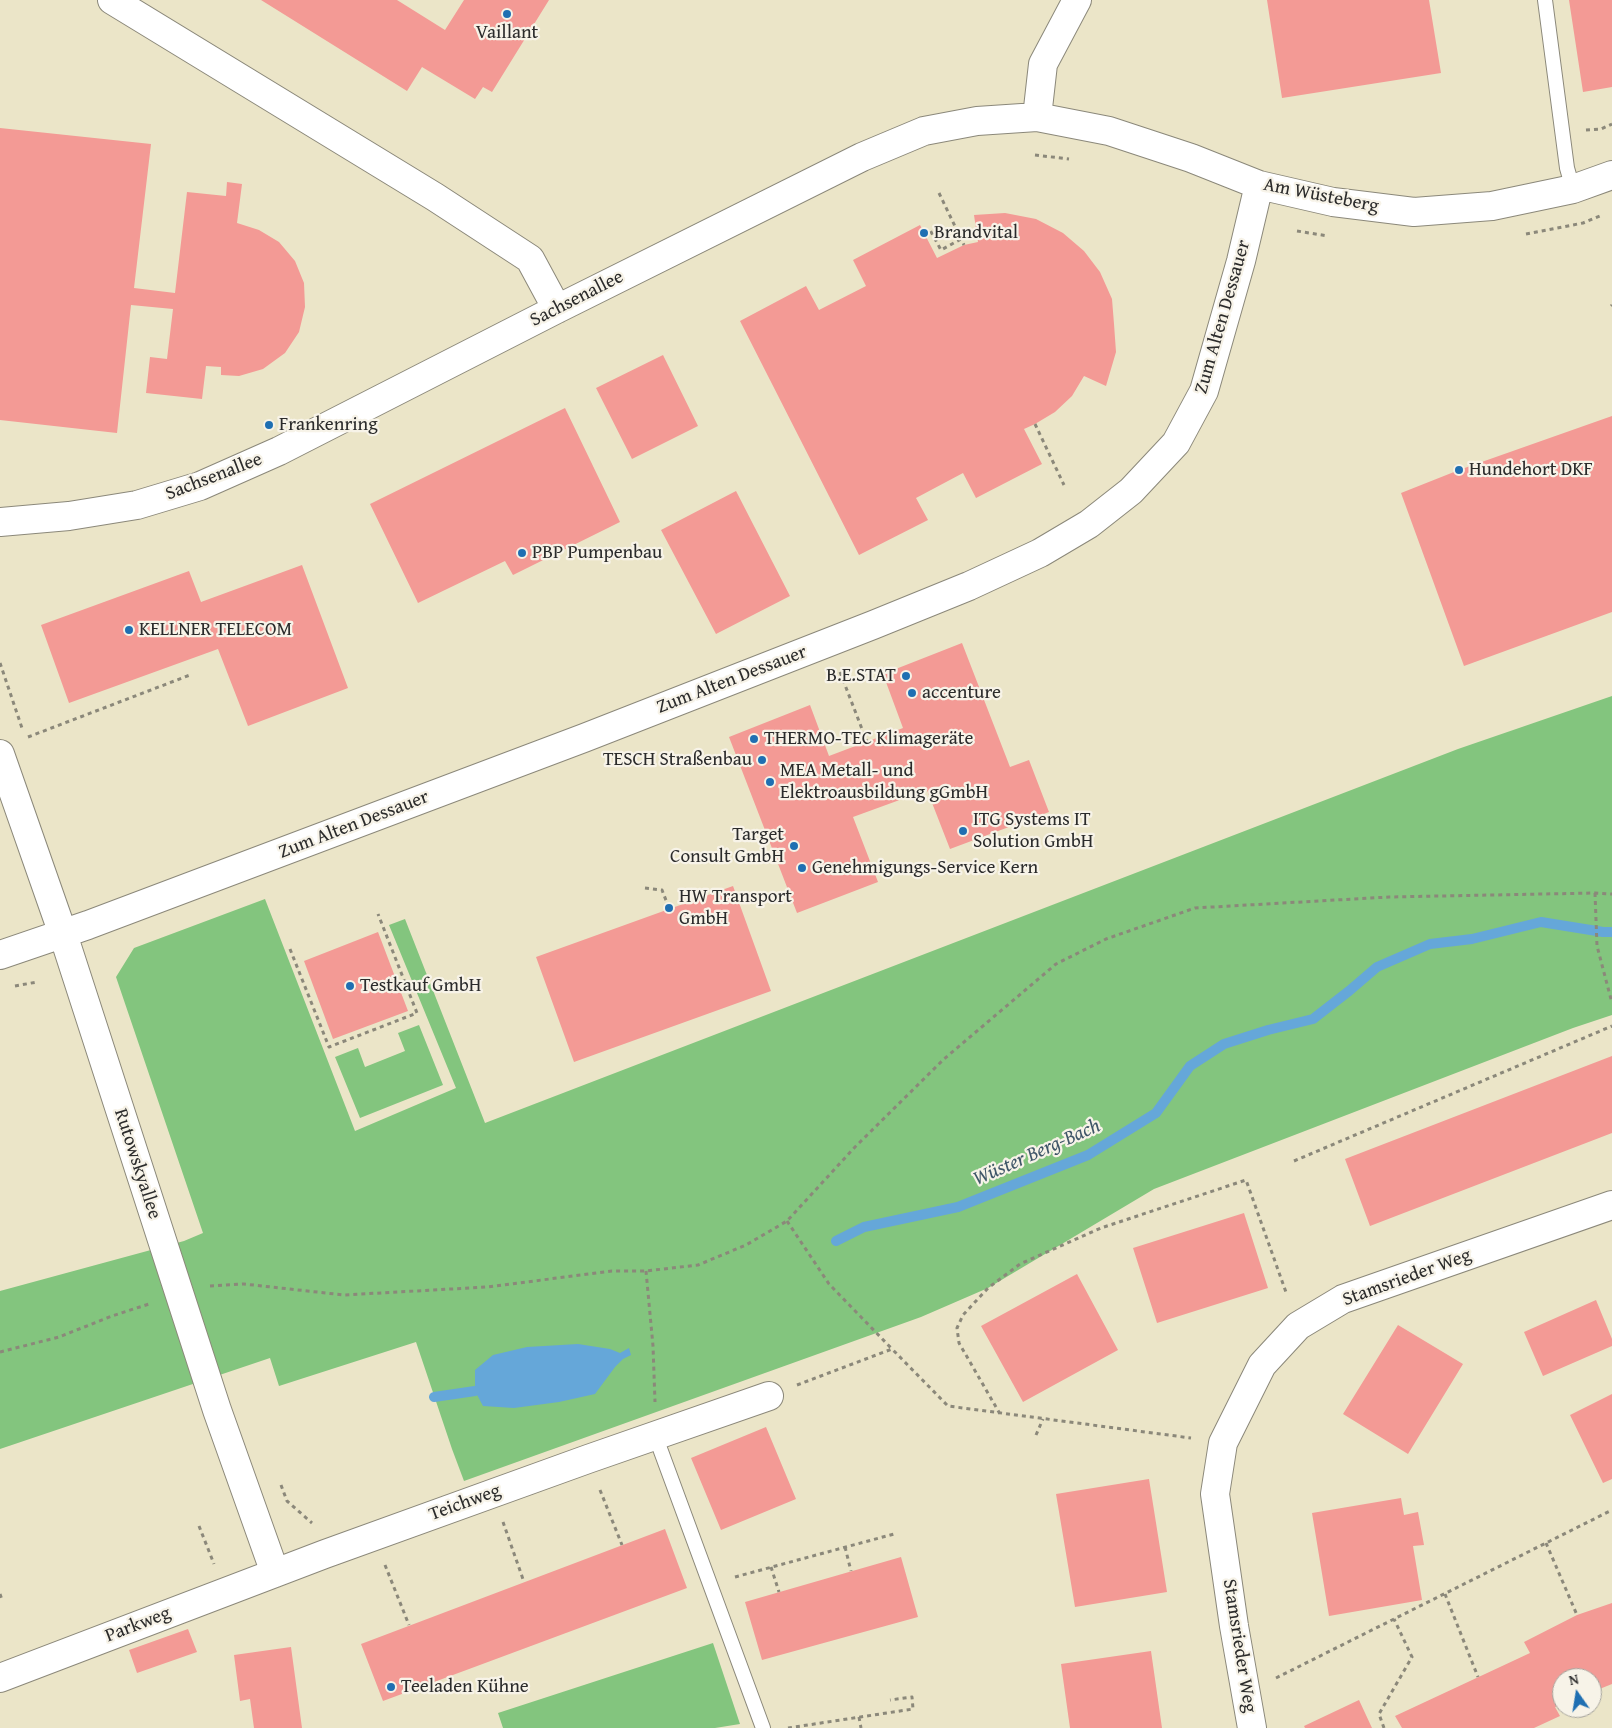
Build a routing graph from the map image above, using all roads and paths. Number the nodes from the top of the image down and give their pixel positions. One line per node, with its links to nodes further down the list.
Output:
1 (112, 0): 12 (street)
2 (1077, 0): 4 (street)
3 (1545, 0): 7 (lane)
4 (1037, 117): 6 (street, Am Wüsteberg); 12 (street, Sachsenallee)
5 (1612, 174): 7 (street, Am Wüsteberg)
6 (1259, 185): 7 (street, Am Wüsteberg); 26 (street, Zum Alten Dessauer)
7 (1573, 189)
8 (939, 193): 10 (path)
9 (924, 233): 10 (path)
10 (961, 239): 11 (path)
11 (964, 245)
12 (557, 309): 15 (street, Sachsenallee)
13 (1035, 424): 14 (path)
14 (1064, 485)
15 (0, 522)
16 (840, 670): 19 (path)
17 (190, 675): 18 (path)
18 (25, 738)
19 (867, 742)
20 (0, 754): 26 (street, Rutowskyallee)
21 (645, 888): 24 (path)
22 (1595, 893): 23 (path); 31 (path); 35 (path)
23 (1612, 894)
24 (669, 908)
25 (378, 914): 27 (path)
26 (63, 934): 28 (street, Zum Alten Dessauer); 38 (street, Rutowskyallee)
27 (290, 949)
28 (0, 954)
29 (38, 982): 30 (path)
30 (9, 988)
31 (1612, 1004)
32 (1612, 1026): 33 (path)
33 (1294, 1161)
34 (1612, 1205): 40 (street, Stamsrieder Weg)
35 (787, 1221): 36 (path); 41 (path)
36 (646, 1271): 37 (path); 46 (path)
37 (212, 1285): 38 (path); 39 (path)
38 (193, 1291): 42 (path); 62 (street, Rutowskyallee)
39 (214, 1293)
40 (1298, 1326): 44 (path); 48 (street, Stamsrieder Weg)
41 (892, 1349): 43 (path); 44 (path)
42 (0, 1352)
43 (769, 1396): 46 (street, Teichweg)
44 (1000, 1414): 45 (path)
45 (1043, 1419): 47 (path); 48 (path)
46 (655, 1435): 49 (street, Teichweg); 64 (lane)
47 (1036, 1435)
48 (1223, 1443): 81 (street, Stamsrieder Weg)
49 (588, 1459): 51 (street, Teichweg); 57 (path)
50 (278, 1478): 59 (path)
51 (492, 1494): 55 (street, Teichweg); 63 (path)
52 (1612, 1510): 56 (path)
53 (199, 1526): 65 (path)
54 (894, 1534): 58 (path)
55 (373, 1537): 59 (street, Teichweg); 72 (path)
56 (1546, 1543): 68 (path); 70 (path)
57 (622, 1545)
58 (845, 1547): 60 (path); 61 (path)
59 (325, 1554): 62 (street, Teichweg)
60 (771, 1567): 64 (path); 66 (path)
61 (851, 1572)
62 (275, 1573): 65 (street, Parkweg)
63 (524, 1582)
64 (710, 1584): 78 (lane)
65 (224, 1592): 74 (street, Parkweg)
66 (779, 1592)
67 (0, 1594): 69 (path)
68 (1445, 1594): 71 (path); 73 (path)
69 (2, 1600)
70 (1577, 1615)
71 (1394, 1619): 75 (path); 82 (path)
72 (409, 1625)
73 (1478, 1677)
74 (0, 1678)
75 (1273, 1679)
76 (890, 1700): 77 (path)
77 (859, 1717): 79 (path); 80 (path)
78 (763, 1728)
79 (785, 1728)
80 (861, 1728)
81 (1252, 1728)
82 (1384, 1728)

